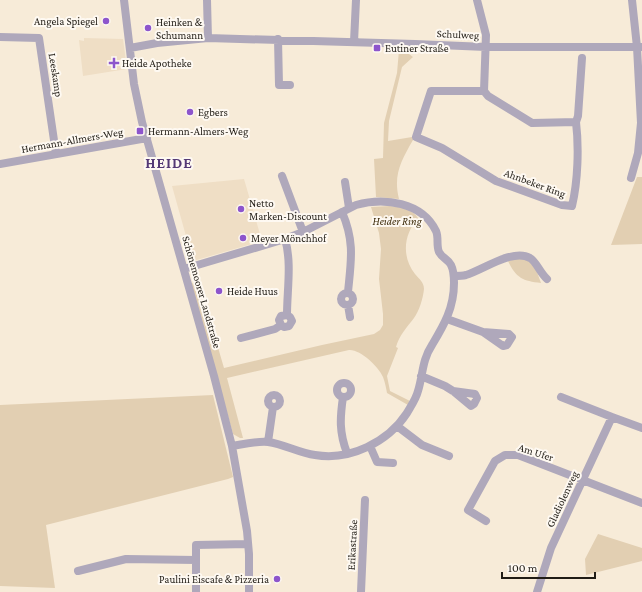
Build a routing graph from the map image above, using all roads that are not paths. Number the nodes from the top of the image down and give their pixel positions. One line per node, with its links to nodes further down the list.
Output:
1 (124, 0): 12 (street, Schönemoorer Landstraße)
2 (207, 0): 7 (street)
3 (356, 0): 9 (street)
4 (477, 0): 10 (street)
5 (632, 0): 11 (street)
6 (0, 37): 18 (street, Leeskamp)
7 (208, 38): 8 (street, Schulweg); 12 (street, Schulweg)
8 (278, 40): 9 (street, Schulweg); 14 (street)
9 (354, 42): 10 (street, Schulweg)
10 (486, 47): 11 (street, Schulweg); 15 (street)
11 (640, 47): 21 (street)
12 (130, 48): 17 (street, Schönemoorer Landstraße)
13 (582, 58): 16 (street)
14 (290, 85)
15 (484, 91): 16 (street); 16 (street, Ahnbeker Ring)
16 (576, 122)
17 (147, 138): 18 (street, Hermann-Allmers-Weg); 26 (street, Schönemoorer Landstraße)
18 (56, 154): 19 (street, Hermann-Allmers-Weg)
19 (0, 164)
20 (282, 176): 24 (street)
21 (631, 178)
22 (345, 182): 23 (street)
23 (345, 210): 24 (street); 27 (street); 29 (street)
24 (303, 232): 25 (street)
25 (285, 239): 26 (street); 32 (street)
26 (184, 269): 42 (street, Schönemoorer Landstraße)
27 (454, 276): 28 (street); 30 (street)
28 (547, 279)
29 (350, 317)
30 (447, 319): 31 (street); 33 (street)
31 (483, 332)
32 (241, 338)
33 (421, 376): 34 (street); 39 (street)
34 (453, 390)
35 (342, 397): 44 (street)
36 (560, 397): 38 (street)
37 (273, 408): 41 (street)
38 (612, 417): 40 (street); 47 (street, Gladiolenweg)
39 (397, 426): 43 (street); 45 (street)
40 (642, 428)
41 (268, 442): 42 (street); 44 (street)
42 (232, 446): 51 (street, Schönemoorer Landstraße)
43 (370, 446): 44 (street); 46 (street)
44 (347, 453)
45 (449, 456)
46 (393, 463)
47 (583, 480): 49 (street, Am Ufer); 50 (street, Am Ufer); 57 (street, Gladiolenweg)
48 (365, 500): 56 (street, Erikastraße)
49 (642, 503)
50 (486, 521)
51 (248, 544): 52 (street); 55 (street, Schönemoorer Landstraße)
52 (196, 560): 53 (street); 54 (street)
53 (78, 570)
54 (196, 592)
55 (249, 592)
56 (361, 592)
57 (537, 592)

